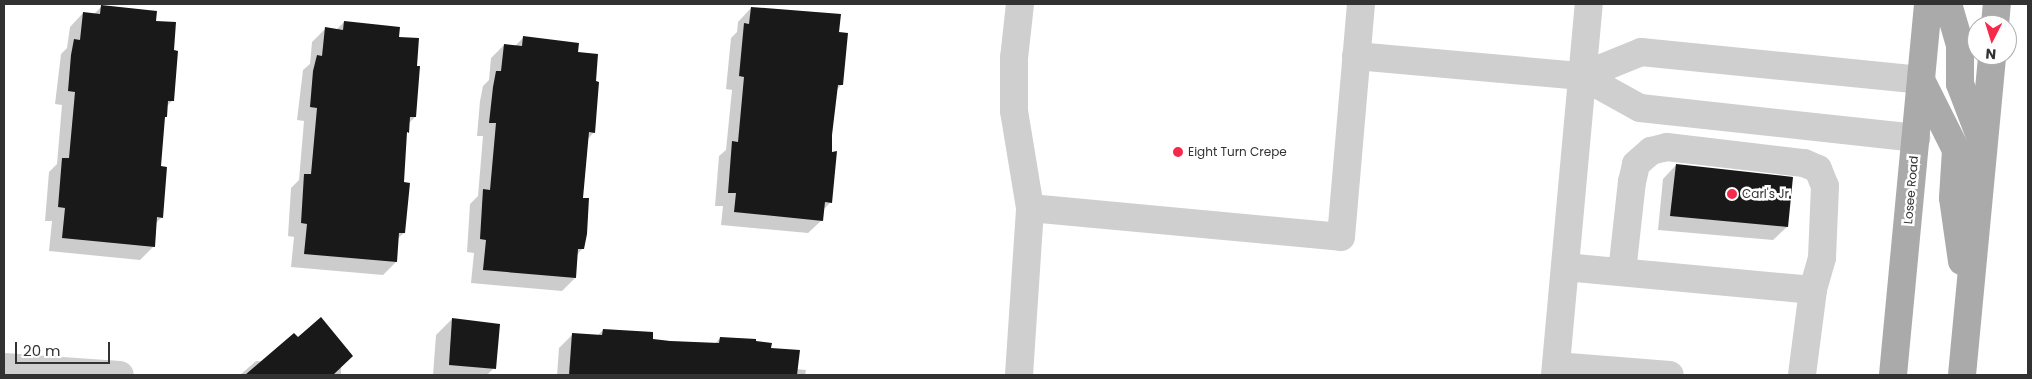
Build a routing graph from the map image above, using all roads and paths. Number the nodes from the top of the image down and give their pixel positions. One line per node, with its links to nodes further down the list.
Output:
1 (1020, 4): 12 (lane)
2 (1361, 4): 6 (lane)
3 (1589, 4): 8 (lane)
4 (1928, 4): 9 (main road, Losee Road)
5 (1948, 4): 11 (main road)
6 (1356, 56): 8 (lane); 12 (lane)
7 (1991, 65): 11 (main road)
8 (1582, 76): 9 (lane); 10 (lane); 13 (lane)
9 (1920, 80): 10 (main road, Losee Road); 16 (main road)
10 (1916, 138): 23 (main road, Losee Road)
11 (1983, 144): 16 (main road)
12 (1030, 208): 20 (lane)
13 (1565, 267): 14 (lane); 18 (lane)
14 (1622, 272): 15 (lane); 15 (lane)
15 (1813, 290): 22 (lane)
16 (1969, 305): 24 (main road)
17 (4, 366): 19 (lane)
18 (1556, 371): 21 (lane)
19 (120, 375)
20 (1020, 375)
21 (1670, 375)
22 (1802, 375)
23 (1893, 375)
24 (1962, 375)

